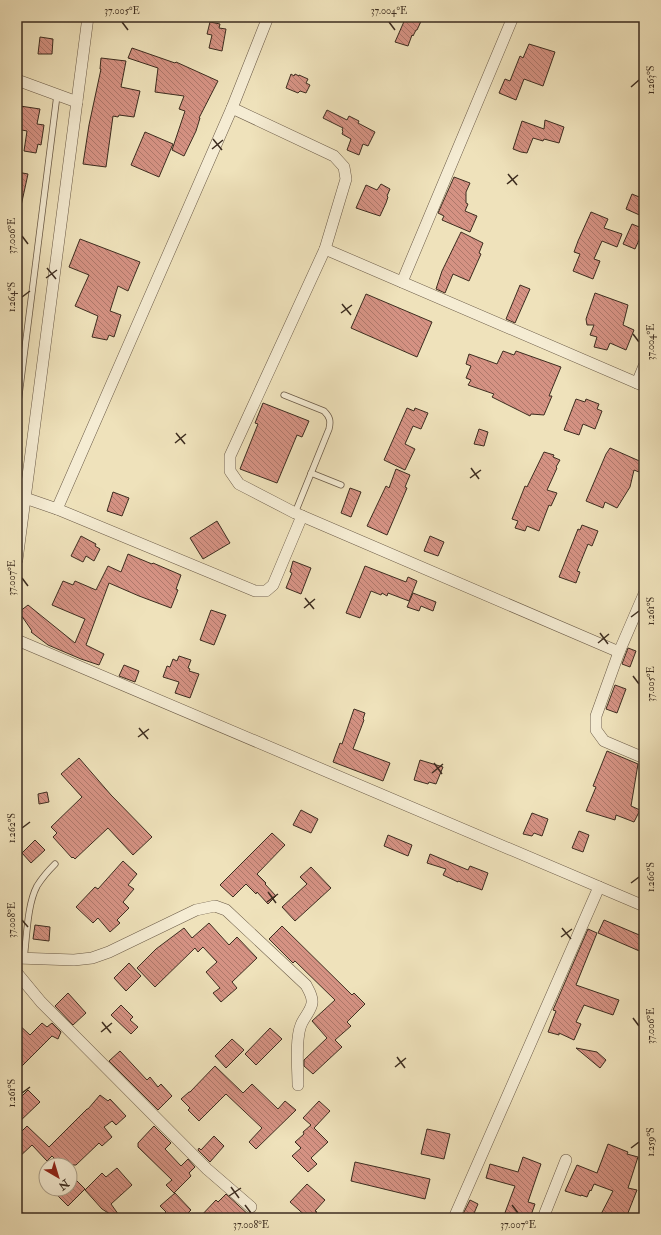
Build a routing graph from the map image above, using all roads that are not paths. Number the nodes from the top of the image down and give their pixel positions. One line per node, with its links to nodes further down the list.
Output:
1 (88, 17): 6 (street)
2 (268, 17): 7 (street)
3 (513, 17): 9 (street)
4 (17, 80): 5 (street)
5 (57, 94): 6 (street); 13 (lane)
6 (77, 102): 16 (street)
7 (232, 108): 8 (street); 17 (street)
8 (325, 249): 9 (street); 18 (street)
9 (402, 282): 11 (street)
10 (644, 366): 11 (street)
11 (641, 384)
12 (284, 395): 14 (lane)
13 (17, 412)
14 (311, 473): 15 (lane); 18 (lane)
15 (341, 485)
16 (25, 498): 17 (street); 19 (street)
17 (57, 509): 18 (street)
18 (299, 515): 22 (street)
19 (17, 560)
20 (644, 594): 22 (street)
21 (17, 640): 25 (street)
22 (619, 652): 23 (street)
23 (644, 758)
24 (55, 864): 27 (lane)
25 (598, 887): 26 (street); 34 (street)
26 (644, 906)
27 (20, 958): 29 (street)
28 (17, 973): 31 (street)
29 (298, 1085)
30 (566, 1160): 35 (street)
31 (251, 1207)
32 (17, 1217): 33 (street)
33 (21, 1218)
34 (454, 1218)
35 (543, 1218)

